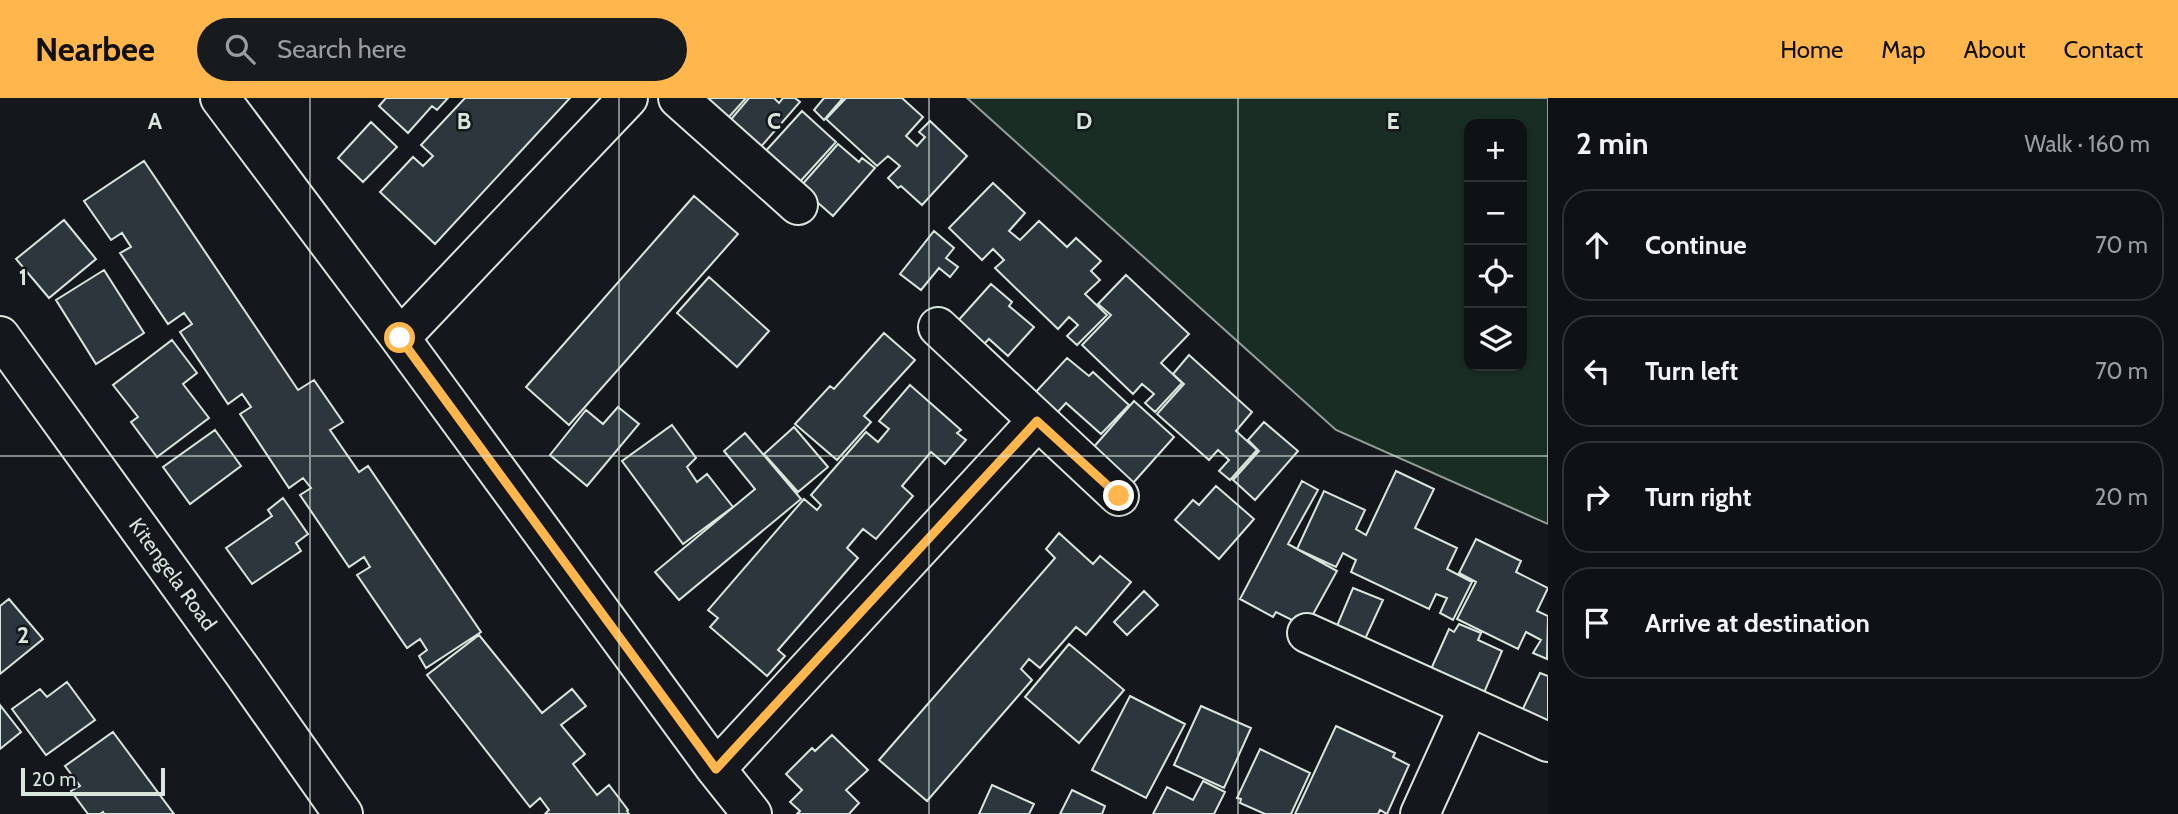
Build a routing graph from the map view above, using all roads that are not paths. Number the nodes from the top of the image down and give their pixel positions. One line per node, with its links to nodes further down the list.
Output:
1 (220, 98): 7 (street)
2 (628, 98): 7 (street)
3 (678, 98): 4 (street)
4 (798, 205)
5 (939, 327): 8 (street)
6 (0, 336): 14 (street, Kitengela Road)
7 (400, 338): 13 (street)
8 (1037, 421): 9 (street); 13 (street)
9 (1119, 496)
10 (1307, 633): 11 (street)
11 (1469, 706): 12 (street); 16 (street)
12 (1548, 742)
13 (716, 769): 15 (street)
14 (343, 814)
15 (752, 814)
16 (1420, 814)

